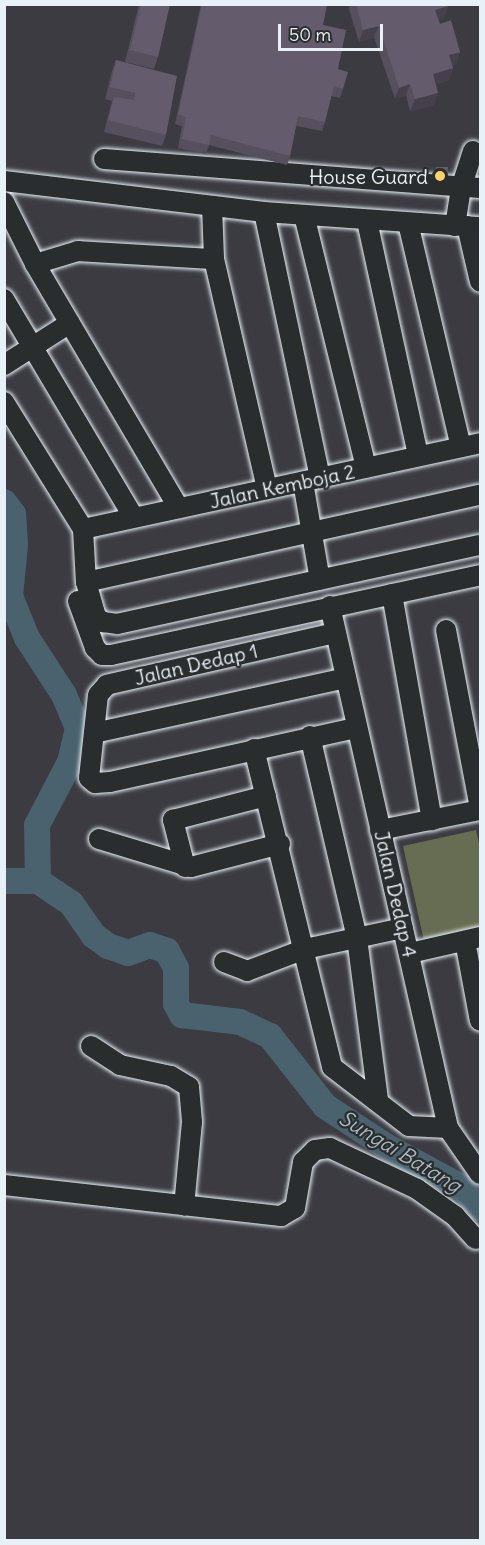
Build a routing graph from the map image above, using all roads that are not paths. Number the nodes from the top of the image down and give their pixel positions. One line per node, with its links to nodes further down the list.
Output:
1 (473, 151): 4 (street)
2 (104, 159): 4 (street)
3 (4, 181): 6 (street)
4 (471, 188): 11 (street)
5 (4, 202): 13 (street)
6 (212, 206): 7 (street); 12 (street)
7 (264, 212): 8 (street); 24 (street)
8 (304, 215): 9 (street); 23 (street)
9 (367, 221): 10 (street); 22 (street)
10 (408, 223): 11 (street); 21 (street)
11 (468, 226): 14 (street)
12 (214, 259): 13 (street); 25 (street)
13 (35, 264): 16 (street)
14 (480, 282)
15 (4, 299): 17 (street)
16 (70, 323): 17 (street); 27 (street)
17 (33, 347): 18 (street); 28 (street)
18 (4, 365)
19 (4, 402): 29 (street)
20 (480, 443): 21 (street, Jalan Kemboja 2)
21 (461, 447): 22 (street, Jalan Kemboja 2)
22 (418, 455): 23 (street, Jalan Kemboja 2)
23 (366, 467): 24 (street, Jalan Kemboja 2)
24 (312, 480): 25 (street, Jalan Kemboja 2); 30 (street)
25 (267, 489): 27 (street, Jalan Kemboja 2)
26 (480, 495): 30 (street)
27 (179, 507): 28 (street, Jalan Kemboja 2)
28 (133, 516): 29 (street, Jalan Kemboja 2)
29 (83, 529): 34 (street); 36 (street)
30 (314, 531): 33 (street); 34 (street)
31 (480, 545): 33 (street)
32 (480, 575): 35 (street)
33 (320, 580): 34 (street)
34 (86, 582)
35 (392, 594): 36 (street); 46 (street)
36 (330, 606): 38 (street, Jalan Dedap 4)
37 (446, 630): 45 (street)
38 (335, 633): 39 (street, Jalan Dedap 4); 41 (street, Jalan Dedap 1)
39 (346, 678): 40 (street, Jalan Dedap 4); 41 (street)
40 (356, 728): 42 (street); 47 (street, Jalan Dedap 4)
41 (94, 733): 43 (street, Jalan Dedap 1)
42 (310, 736): 43 (street); 52 (street)
43 (254, 749): 44 (street)
44 (266, 796): 49 (street); 50 (street)
45 (480, 809): 46 (street)
46 (432, 820): 47 (street)
47 (380, 830): 51 (street, Jalan Dedap 4)
48 (99, 839): 50 (street)
49 (280, 844): 50 (street); 54 (street)
50 (185, 867)
51 (403, 928): 52 (street); 55 (street, Jalan Dedap 4)
52 (357, 938): 54 (street); 59 (street)
53 (473, 939): 55 (street); 57 (street)
54 (305, 949): 56 (street); 59 (street)
55 (410, 953): 60 (street, Jalan Dedap 4)
56 (224, 962)
57 (480, 1021)
58 (91, 1047): 63 (street)
59 (378, 1099): 60 (street)
60 (448, 1128): 61 (street, Jalan Dedap 4)
61 (477, 1164)
62 (4, 1185): 63 (street)
63 (184, 1206): 64 (street)
64 (479, 1240)

